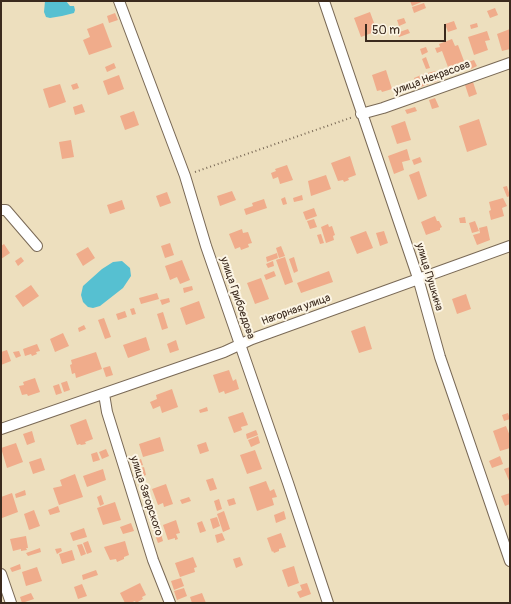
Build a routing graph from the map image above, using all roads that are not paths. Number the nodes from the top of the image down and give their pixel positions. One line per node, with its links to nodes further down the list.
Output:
1 (119, 1): 9 (street, улица Грибоедова)
2 (324, 1): 4 (street, улица Пушкина)
3 (510, 63): 4 (street, улица Некрасова)
4 (361, 114): 8 (street, улица Пушкина)
5 (1, 210): 6 (street)
6 (37, 246)
7 (510, 246): 8 (street, Нагорная улица)
8 (418, 278): 9 (street, Нагорная улица); 12 (street, улица Пушкина)
9 (240, 345): 10 (street, Нагорная улица); 16 (street, улица Грибоедова)
10 (104, 394): 11 (street, Нагорная улица); 15 (street, улица Загорского)
11 (1, 429)
12 (510, 561)
13 (1, 574): 14 (street)
14 (11, 603)
15 (170, 603)
16 (328, 603)

